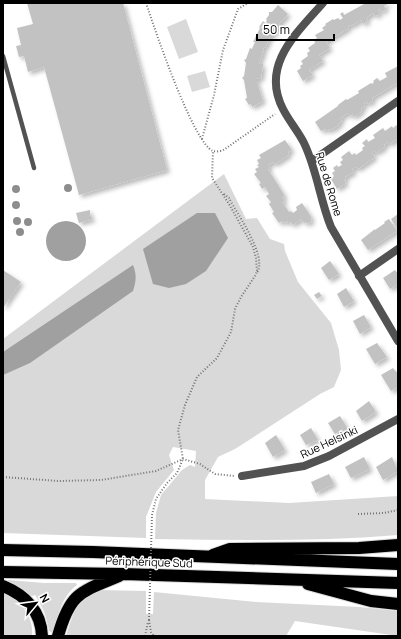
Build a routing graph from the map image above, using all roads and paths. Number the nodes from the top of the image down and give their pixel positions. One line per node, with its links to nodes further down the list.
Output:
1 (146, 3): 7 (path)
2 (248, 3): 7 (path)
3 (323, 3): 6 (street, Rue de Rome)
4 (3, 60): 10 (lane)
5 (398, 101): 9 (street)
6 (283, 109): 8 (path); 9 (street, Rue de Rome)
7 (202, 138): 8 (path)
8 (213, 151): 15 (path)
9 (312, 161): 12 (street, Rue de Rome)
10 (34, 168)
11 (398, 249): 12 (street)
12 (359, 276): 13 (street, Rue de Rome)
13 (398, 340)
14 (398, 419): 16 (street, Rue Helsinki)
15 (183, 459): 16 (path); 17 (path); 32 (path, bridge)
16 (242, 476)
17 (3, 477)
18 (398, 510): 19 (path)
19 (358, 514)
20 (398, 545): 22 (highway)
21 (3, 550): 22 (highway, Périphérique Sud)
22 (207, 557): 23 (highway, Périphérique Sud)
23 (398, 564)
24 (3, 572): 25 (highway, Périphérique Sud)
25 (123, 574): 26 (highway, Périphérique Sud); 34 (highway)
26 (294, 580): 27 (highway); 30 (highway)
27 (398, 583)
28 (3, 586): 33 (highway)
29 (398, 596): 30 (highway)
30 (356, 597): 31 (highway)
31 (398, 604)
32 (149, 620): 35 (path); 36 (path)
33 (42, 636)
34 (58, 636)
35 (145, 636)
36 (154, 636)

